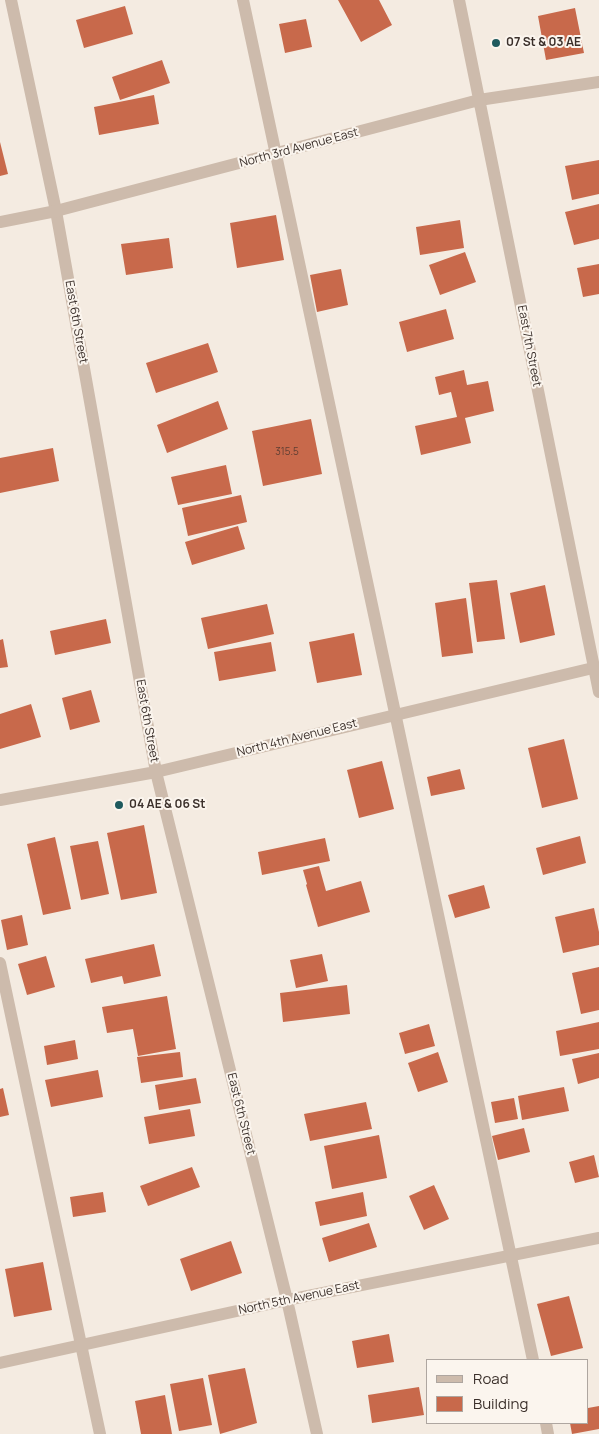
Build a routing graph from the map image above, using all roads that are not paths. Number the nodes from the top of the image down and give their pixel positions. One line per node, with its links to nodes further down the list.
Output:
1 (10, 0): 7 (street, East 6th Street)
2 (244, 0): 6 (street)
3 (459, 0): 5 (street, East 7th Street)
4 (599, 82): 5 (street, North 3rd Avenue East)
5 (479, 100): 6 (street, North 3rd Avenue East); 9 (street, East 7th Street)
6 (276, 154): 7 (street, North 3rd Avenue East); 11 (street)
7 (56, 211): 8 (street, North 3rd Avenue East); 12 (street, East 6th Street)
8 (0, 222)
9 (593, 668): 10 (street, East 7th Street); 11 (street, North 4th Avenue East)
10 (599, 692)
11 (396, 714): 12 (street, North 4th Avenue East); 16 (street)
12 (156, 772): 13 (street, North 4th Avenue East); 17 (street, East 6th Street)
13 (0, 800)
14 (0, 963): 18 (street)
15 (599, 1238): 16 (street, North 5th Avenue East)
16 (511, 1255): 17 (street, North 5th Avenue East); 19 (street)
17 (287, 1300): 18 (street, North 5th Avenue East); 22 (street, East 6th Street)
18 (81, 1345): 20 (street, North 5th Avenue East); 21 (street)
19 (533, 1359)
20 (0, 1364)
21 (100, 1434)
22 (317, 1434)

